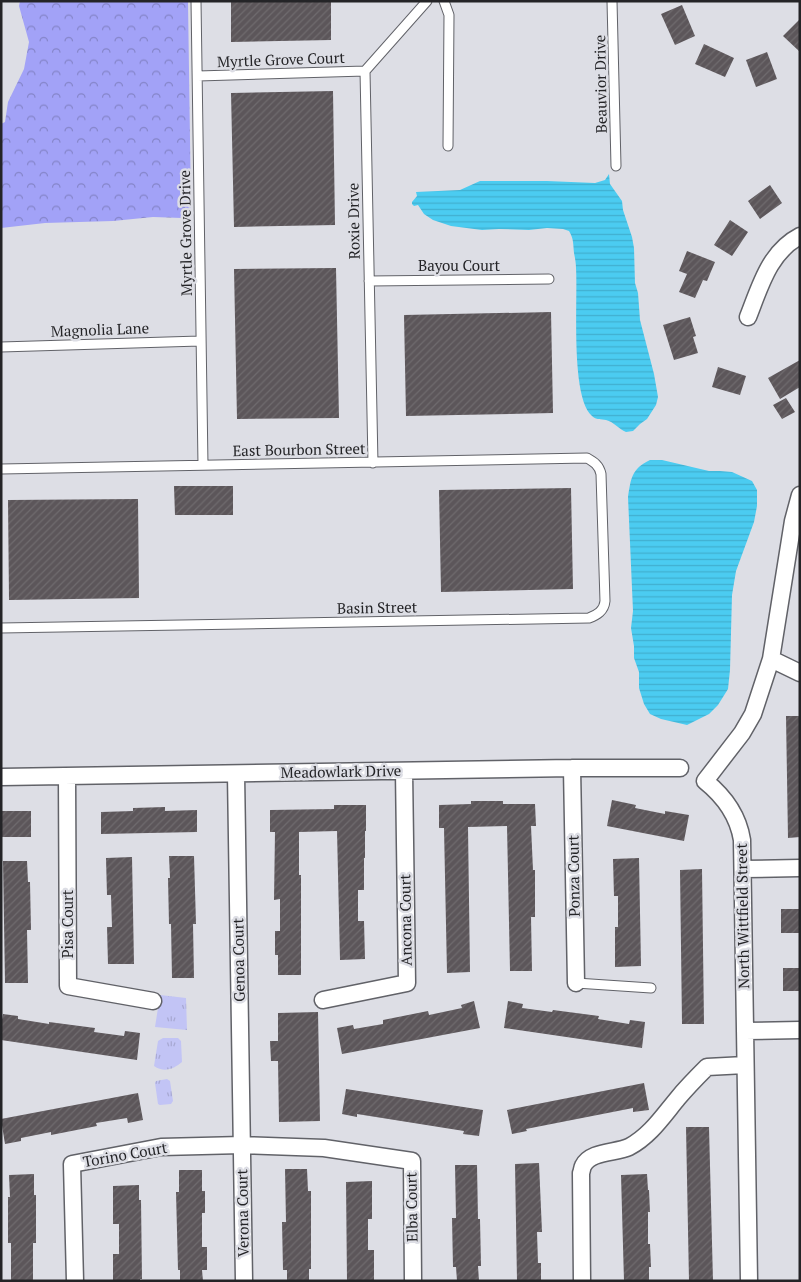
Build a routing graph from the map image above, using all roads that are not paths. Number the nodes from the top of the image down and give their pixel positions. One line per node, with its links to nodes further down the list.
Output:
1 (196, 1): 6 (lane, Myrtle Grove Drive)
2 (427, 1): 5 (lane)
3 (444, 1): 7 (lane)
4 (612, 1): 8 (lane, Beauvior Drive)
5 (365, 71): 6 (lane, Myrtle Grove Court); 11 (lane, Roxie Drive)
6 (198, 76): 13 (lane, Myrtle Grove Drive)
7 (448, 146)
8 (616, 166)
9 (800, 236): 12 (street)
10 (549, 279): 11 (lane, Bayou Court)
11 (369, 281): 15 (lane, Roxie Drive)
12 (748, 317)
13 (200, 341): 14 (lane, Magnolia Lane); 17 (lane, Myrtle Grove Drive)
14 (1, 347)
15 (374, 463): 16 (lane, East Bourbon Street); 17 (lane, East Bourbon Street)
16 (595, 463): 20 (lane, Basin Street)
17 (203, 466): 18 (lane, East Bourbon Street)
18 (1, 469)
19 (800, 495): 21 (street, North Wittfield Street)
20 (1, 628)
21 (771, 660): 22 (street); 30 (street, North Wittfield Street)
22 (800, 673)
23 (572, 768): 24 (street, Meadowlark Drive); 25 (street, Meadowlark Drive); 31 (street, Ponza Court)
24 (680, 768)
25 (404, 771): 26 (street, Meadowlark Drive); 33 (street, Ancona Court)
26 (236, 774): 27 (street, Meadowlark Drive); 38 (street, Genoa Court)
27 (67, 776): 28 (street, Meadowlark Drive); 34 (street, Pisa Court)
28 (1, 777)
29 (800, 868): 30 (street)
30 (743, 869): 36 (street, North Wittfield Street)
31 (576, 984): 32 (lane)
32 (651, 988)
33 (323, 1000)
34 (153, 1001)
35 (800, 1030): 36 (street)
36 (745, 1031): 37 (street, North Wittfield Street)
37 (745, 1065): 43 (street); 44 (street, North Wittfield Street)
38 (242, 1146): 39 (street, Torino Court); 40 (street, Torino Court); 41 (street, Verona Court)
39 (324, 1148): 42 (street, Elba Court)
40 (75, 1281)
41 (244, 1281)
42 (413, 1281)
43 (582, 1281)
44 (749, 1281)

